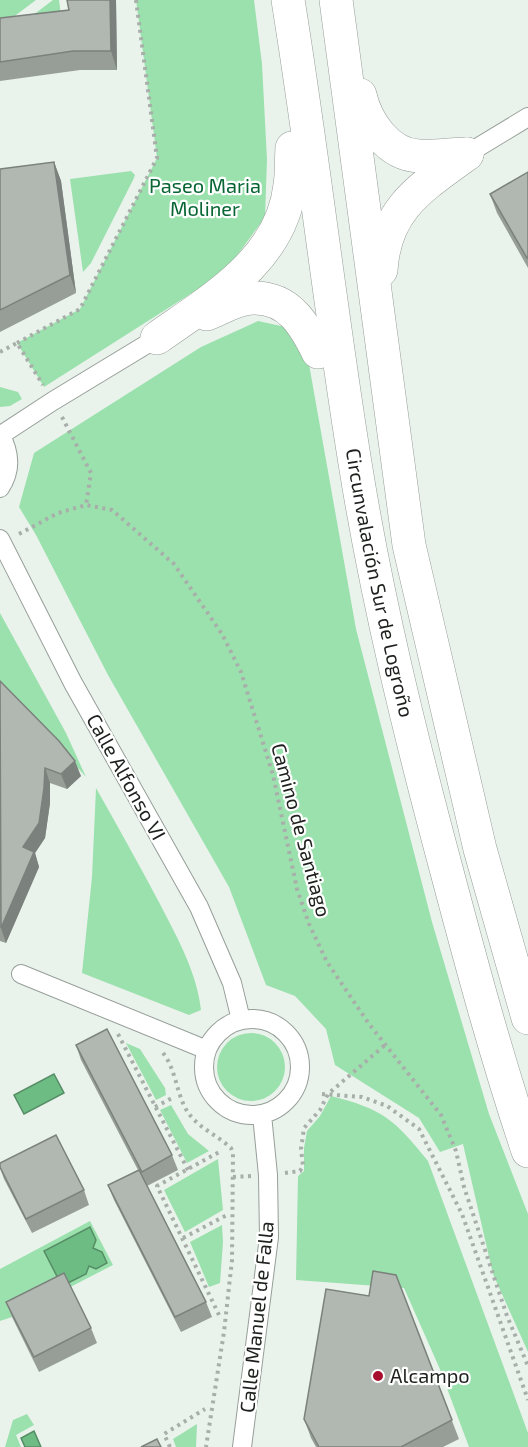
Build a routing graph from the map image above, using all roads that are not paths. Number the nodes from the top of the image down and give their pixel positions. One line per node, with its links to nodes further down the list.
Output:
1 (280, 0): 5 (highway)
2 (288, 0): 13 (highway, Circunvalación Sur de Logroño)
3 (337, 4): 6 (highway); 7 (highway, Circunvalación Sur de Logroño)
4 (528, 117): 6 (street)
5 (292, 148): 8 (highway); 9 (highway)
6 (467, 154): 7 (highway)
7 (378, 320): 15 (highway, Circunvalación Sur de Logroño)
8 (157, 338): 9 (highway); 10 (street)
9 (318, 352): 13 (highway)
10 (1, 434): 11 (street)
11 (0, 488)
12 (7, 538): 16 (street, Calle Alfonso VI)
13 (385, 617): 19 (highway, Circunvalación Sur de Logroño)
14 (21, 974): 17 (street)
15 (528, 1018)
16 (241, 1020): 17 (street); 18 (street)
17 (207, 1050): 18 (street)
18 (262, 1115): 20 (street, Calle Manuel de Falla)
19 (528, 1151)
20 (242, 1447)

